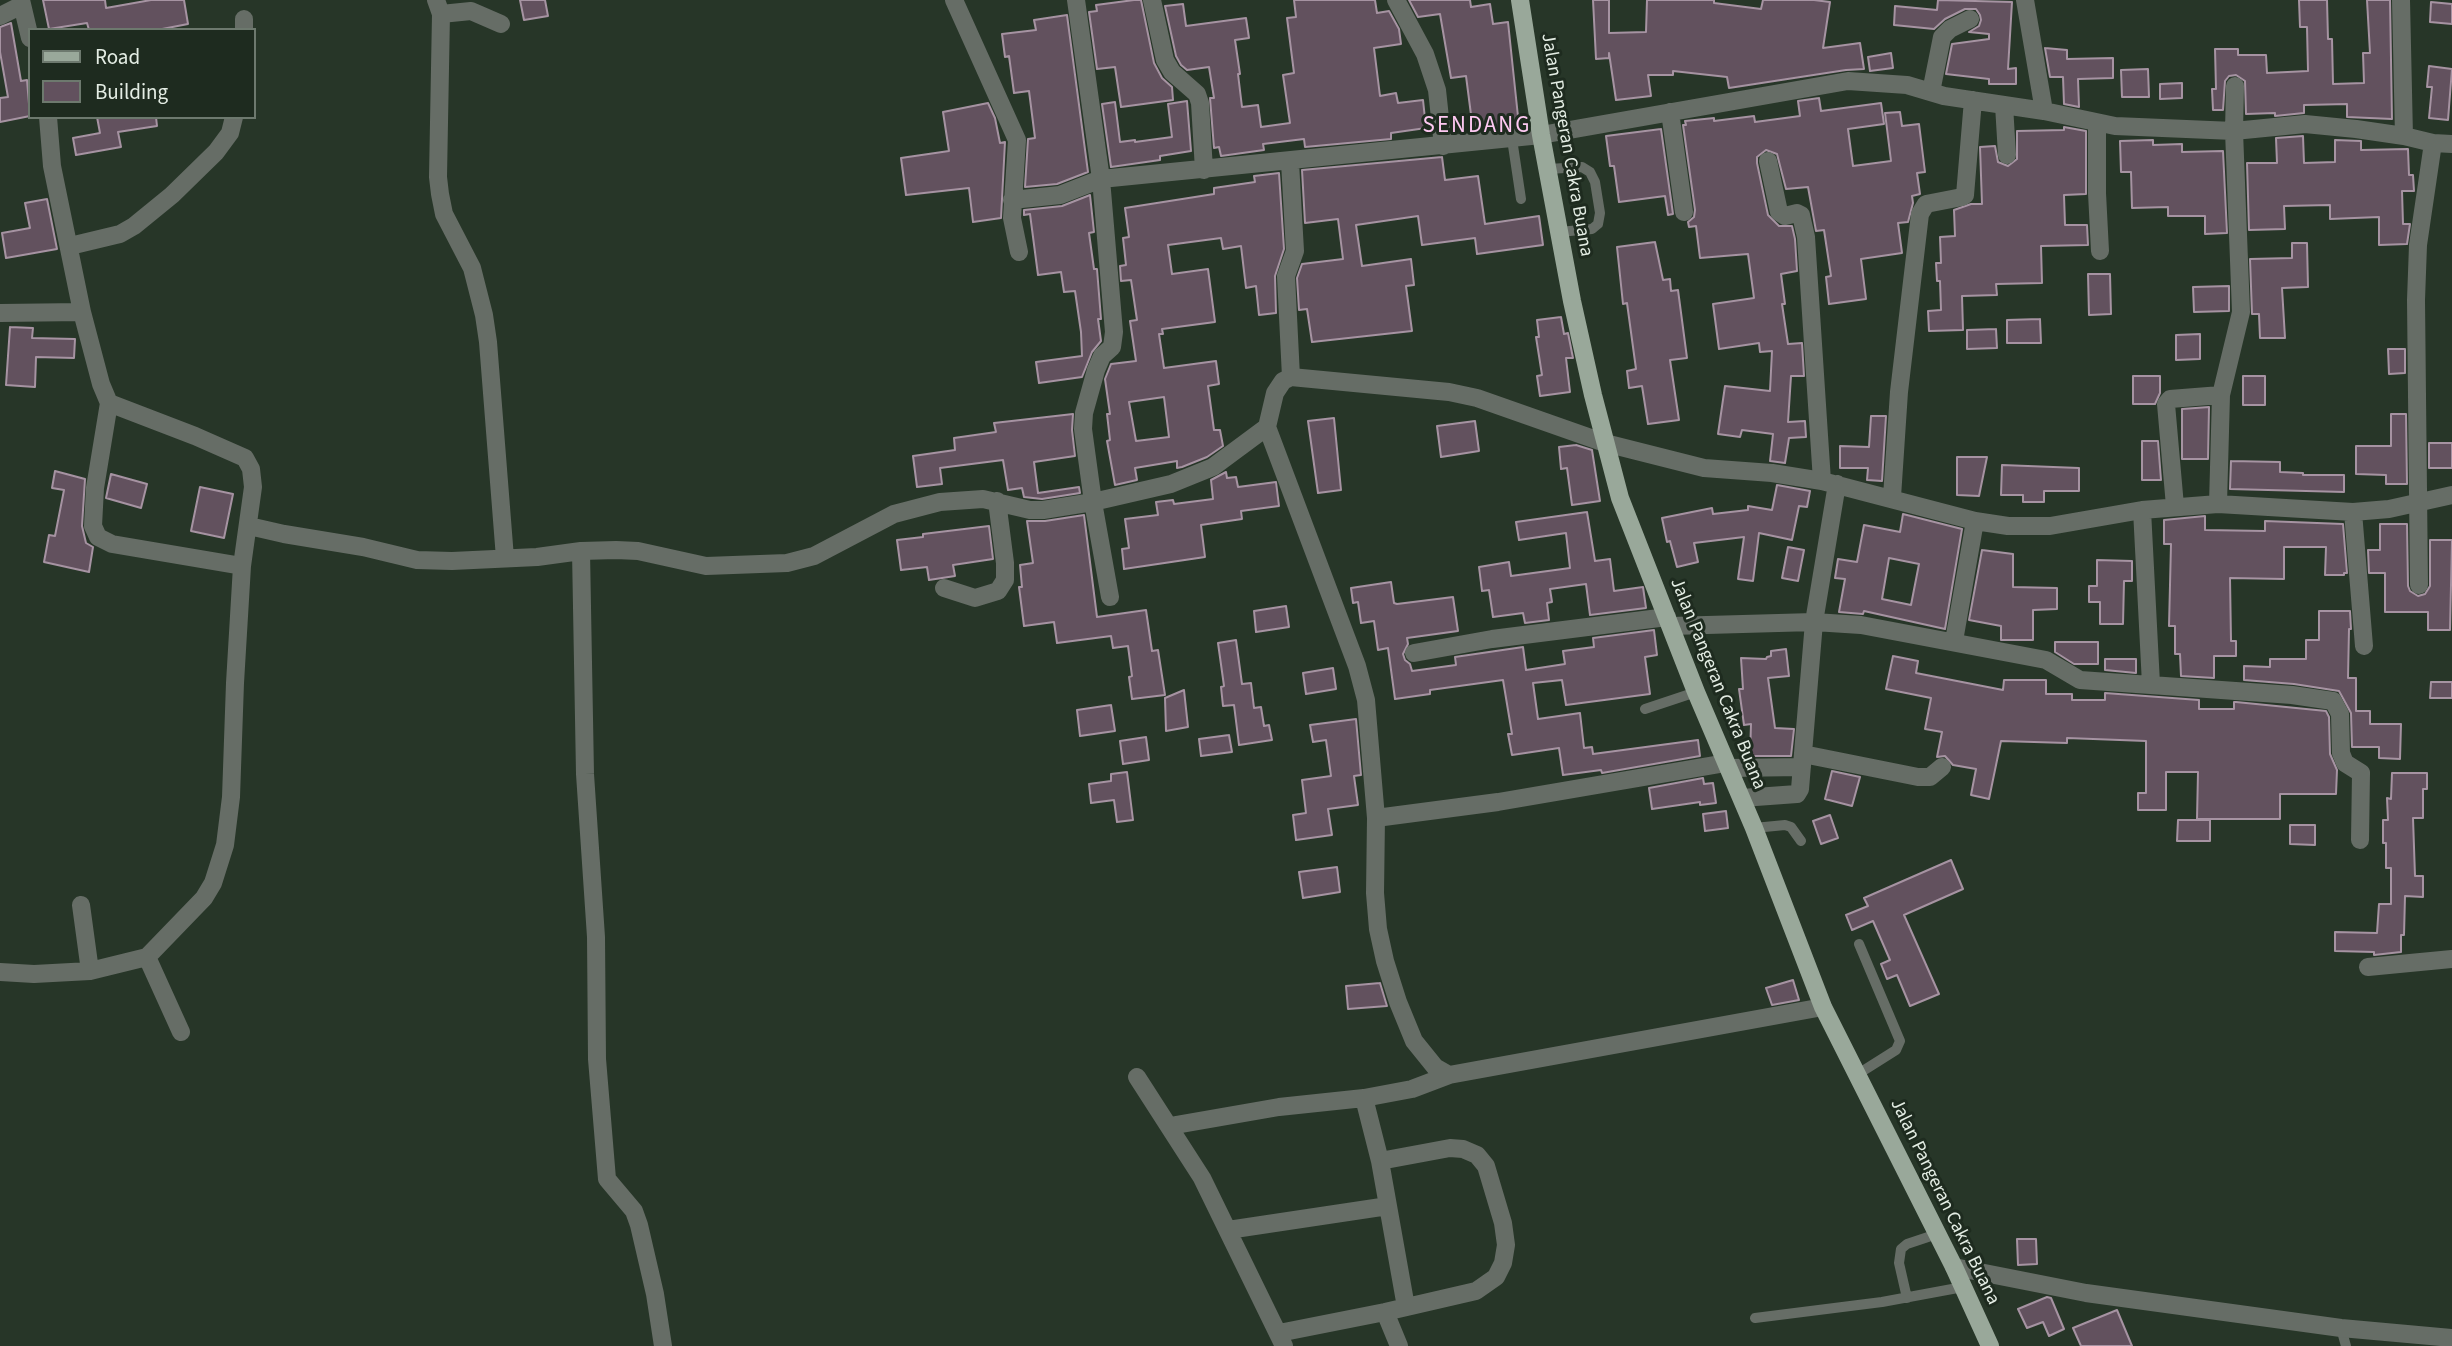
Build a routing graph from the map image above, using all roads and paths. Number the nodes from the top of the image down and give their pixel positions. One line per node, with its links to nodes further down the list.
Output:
1 (954, 0): 37 (street)
2 (1076, 0): 35 (street)
3 (1152, 0): 34 (street)
4 (1396, 0): 29 (street)
5 (1520, 0): 24 (main road, Jalan Pangeran Cakra Buana)
6 (2025, 0): 18 (street)
7 (2401, 0): 25 (street)
8 (22, 3): 10 (street); 13 (street)
9 (439, 7): 12 (street); 63 (street)
10 (0, 16)
11 (1970, 19): 15 (street)
12 (501, 24)
13 (28, 29)
14 (2235, 86): 23 (street)
15 (1931, 92): 16 (street); 19 (street)
16 (1973, 100): 17 (street); 52 (street)
17 (2004, 105): 18 (street); 30 (street)
18 (2044, 111): 22 (street)
19 (1670, 112): 24 (street); 38 (street)
20 (48, 119): 40 (street)
21 (234, 119): 40 (street)
22 (2097, 123): 23 (street); 42 (street)
23 (2234, 131): 25 (street); 46 (street)
24 (1541, 135): 26 (street); 33 (main road, Jalan Pangeran Cakra Buana)
25 (2404, 136): 27 (street)
26 (1512, 139): 29 (street); 36 (lane)
27 (2433, 143): 28 (street); 55 (street)
28 (2452, 144)
29 (1443, 146): 32 (street)
30 (2007, 155)
31 (1768, 161): 50 (street)
32 (1290, 162): 34 (street); 45 (street)
33 (1548, 169): 39 (main road, Jalan Pangeran Cakra Buana); 39 (lane)
34 (1204, 170): 35 (street)
35 (1101, 179): 37 (street); 54 (street)
36 (1521, 199)
37 (1012, 200): 41 (street)
38 (1684, 212)
39 (1559, 232): 49 (main road, Jalan Pangeran Cakra Buana)
40 (70, 246): 43 (street)
41 (1019, 251)
42 (2100, 251)
43 (82, 312): 44 (street); 47 (street)
44 (0, 313)
45 (1292, 377): 48 (street); 49 (street)
46 (2221, 395): 56 (street); 57 (street)
47 (109, 403): 61 (street); 64 (street)
48 (1267, 427): 54 (street); 80 (street)
49 (1605, 443): 50 (street); 68 (main road, Jalan Pangeran Cakra Buana)
50 (1829, 482): 52 (street); 69 (street)
51 (2452, 495): 55 (street)
52 (1892, 497): 60 (street)
53 (997, 501): 54 (street); 62 (street); 66 (street)
54 (1093, 502): 67 (street)
55 (2420, 502): 59 (street); 65 (street)
56 (2218, 504): 57 (street); 59 (street)
57 (2175, 506): 58 (street)
58 (2142, 510): 60 (street); 73 (street)
59 (2353, 512): 71 (street)
60 (1975, 521): 70 (street)
61 (249, 526): 63 (street); 64 (street)
62 (582, 551): 63 (street); 111 (street)
63 (505, 558)
64 (242, 566): 86 (street)
65 (2419, 585)
66 (944, 588)
67 (1110, 597)
68 (1669, 622): 69 (street); 72 (street); 74 (main road, Jalan Pangeran Cakra Buana)
69 (1814, 622): 70 (street); 76 (street)
70 (1954, 641): 73 (street)
71 (2364, 646)
72 (1414, 653)
73 (2151, 684): 82 (street)
74 (1696, 692): 75 (lane); 77 (main road, Jalan Pangeran Cakra Buana)
75 (1645, 709)
76 (1803, 760): 77 (street); 78 (street); 79 (street)
77 (1728, 766): 79 (main road, Jalan Pangeran Cakra Buana); 80 (street)
78 (1942, 767)
79 (1742, 798): 81 (main road, Jalan Pangeran Cakra Buana)
80 (1376, 818): 94 (street)
81 (1754, 828): 83 (lane); 91 (main road, Jalan Pangeran Cakra Buana)
82 (2360, 840)
83 (1801, 841)
84 (80, 905): 89 (street)
85 (1859, 944): 93 (lane)
86 (147, 957): 89 (street); 92 (street)
87 (2452, 959): 88 (street)
88 (2368, 967)
89 (90, 971): 90 (street)
90 (0, 972)
91 (1823, 1007): 93 (main road, Jalan Pangeran Cakra Buana); 94 (street)
92 (181, 1032)
93 (1858, 1074): 101 (main road, Jalan Pangeran Cakra Buana)
94 (1448, 1075): 96 (street)
95 (1137, 1077): 97 (street)
96 (1364, 1098): 97 (street); 98 (street)
97 (1170, 1126): 100 (street)
98 (1380, 1161): 99 (street); 105 (street)
99 (1388, 1206): 100 (street); 105 (street)
100 (1228, 1230): 110 (street)
101 (1937, 1234): 102 (main road, Jalan Pangeran Cakra Buana); 104 (lane)
102 (1954, 1267): 103 (main road, Jalan Pangeran Cakra Buana); 108 (street)
103 (1963, 1287): 104 (lane); 113 (main road, Jalan Pangeran Cakra Buana)
104 (1906, 1298): 107 (lane)
105 (1406, 1307): 106 (street)
106 (1385, 1312): 110 (street); 112 (street)
107 (1755, 1318)
108 (2341, 1328): 109 (street); 114 (lane)
109 (2452, 1338)
110 (1281, 1339)
111 (663, 1346)
112 (1399, 1346)
113 (1990, 1346)
114 (2346, 1346)

